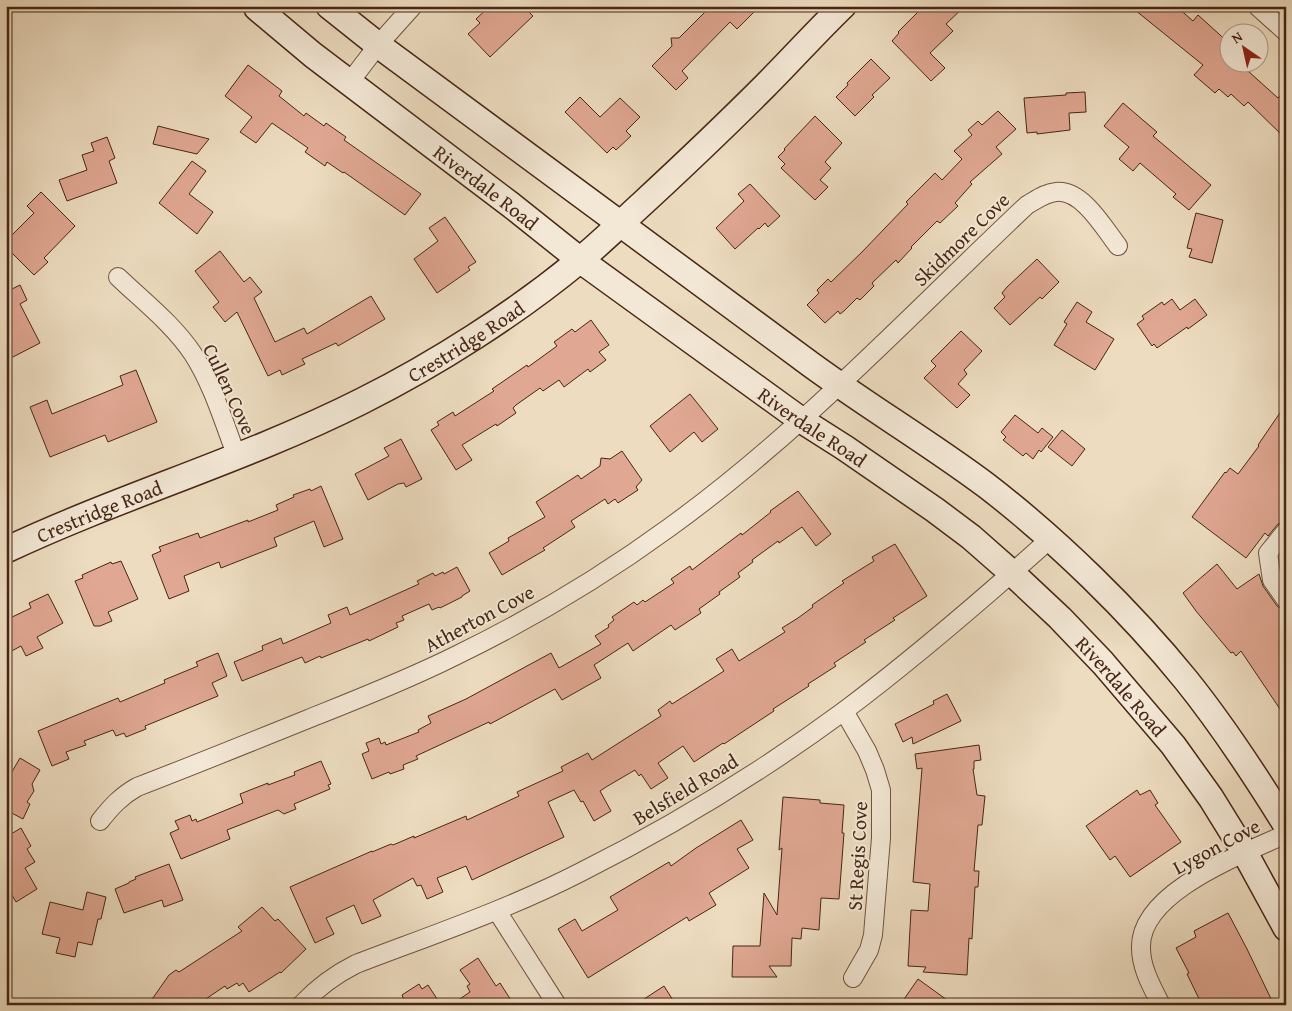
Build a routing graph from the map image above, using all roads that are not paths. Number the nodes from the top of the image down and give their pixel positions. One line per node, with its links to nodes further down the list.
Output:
1 (329, 6): 7 (street)
2 (413, 6): 7 (street)
3 (843, 6): 9 (street, Crestridge Road)
4 (1257, 6): 6 (street)
5 (257, 7): 8 (street, Riverdale Road)
6 (1286, 32)
7 (378, 45): 8 (street); 9 (street)
8 (349, 83): 11 (street, Riverdale Road)
9 (620, 224): 11 (street, Crestridge Road); 13 (street)
10 (1118, 246): 13 (street, Skidmore Cove)
11 (580, 260): 14 (street, Riverdale Road); 15 (street, Crestridge Road)
12 (118, 277): 15 (street, Cullen Cove)
13 (840, 386): 14 (street, Atherton Cove); 17 (street)
14 (801, 420): 19 (street, Riverdale Road); 22 (street, Atherton Cove)
15 (237, 457): 18 (street, Crestridge Road)
16 (1286, 531): 20 (street)
17 (1050, 539): 19 (street, Belsfield Road); 23 (street)
18 (6, 550)
19 (1012, 573): 21 (street, Belsfield Road); 25 (street, Riverdale Road)
20 (1286, 600)
21 (844, 711): 26 (street, Belsfield Road); 28 (street, St Regis Cove)
22 (100, 821)
23 (1286, 825)
24 (1286, 834): 25 (street, Lygon Cove)
25 (1245, 853): 27 (street, Riverdale Road); 31 (street, Lygon Cove)
26 (497, 911): 29 (street, Belsfield Road); 30 (street)
27 (1286, 928)
28 (853, 978)
29 (301, 1005)
30 (557, 1005)
31 (1161, 1005)

